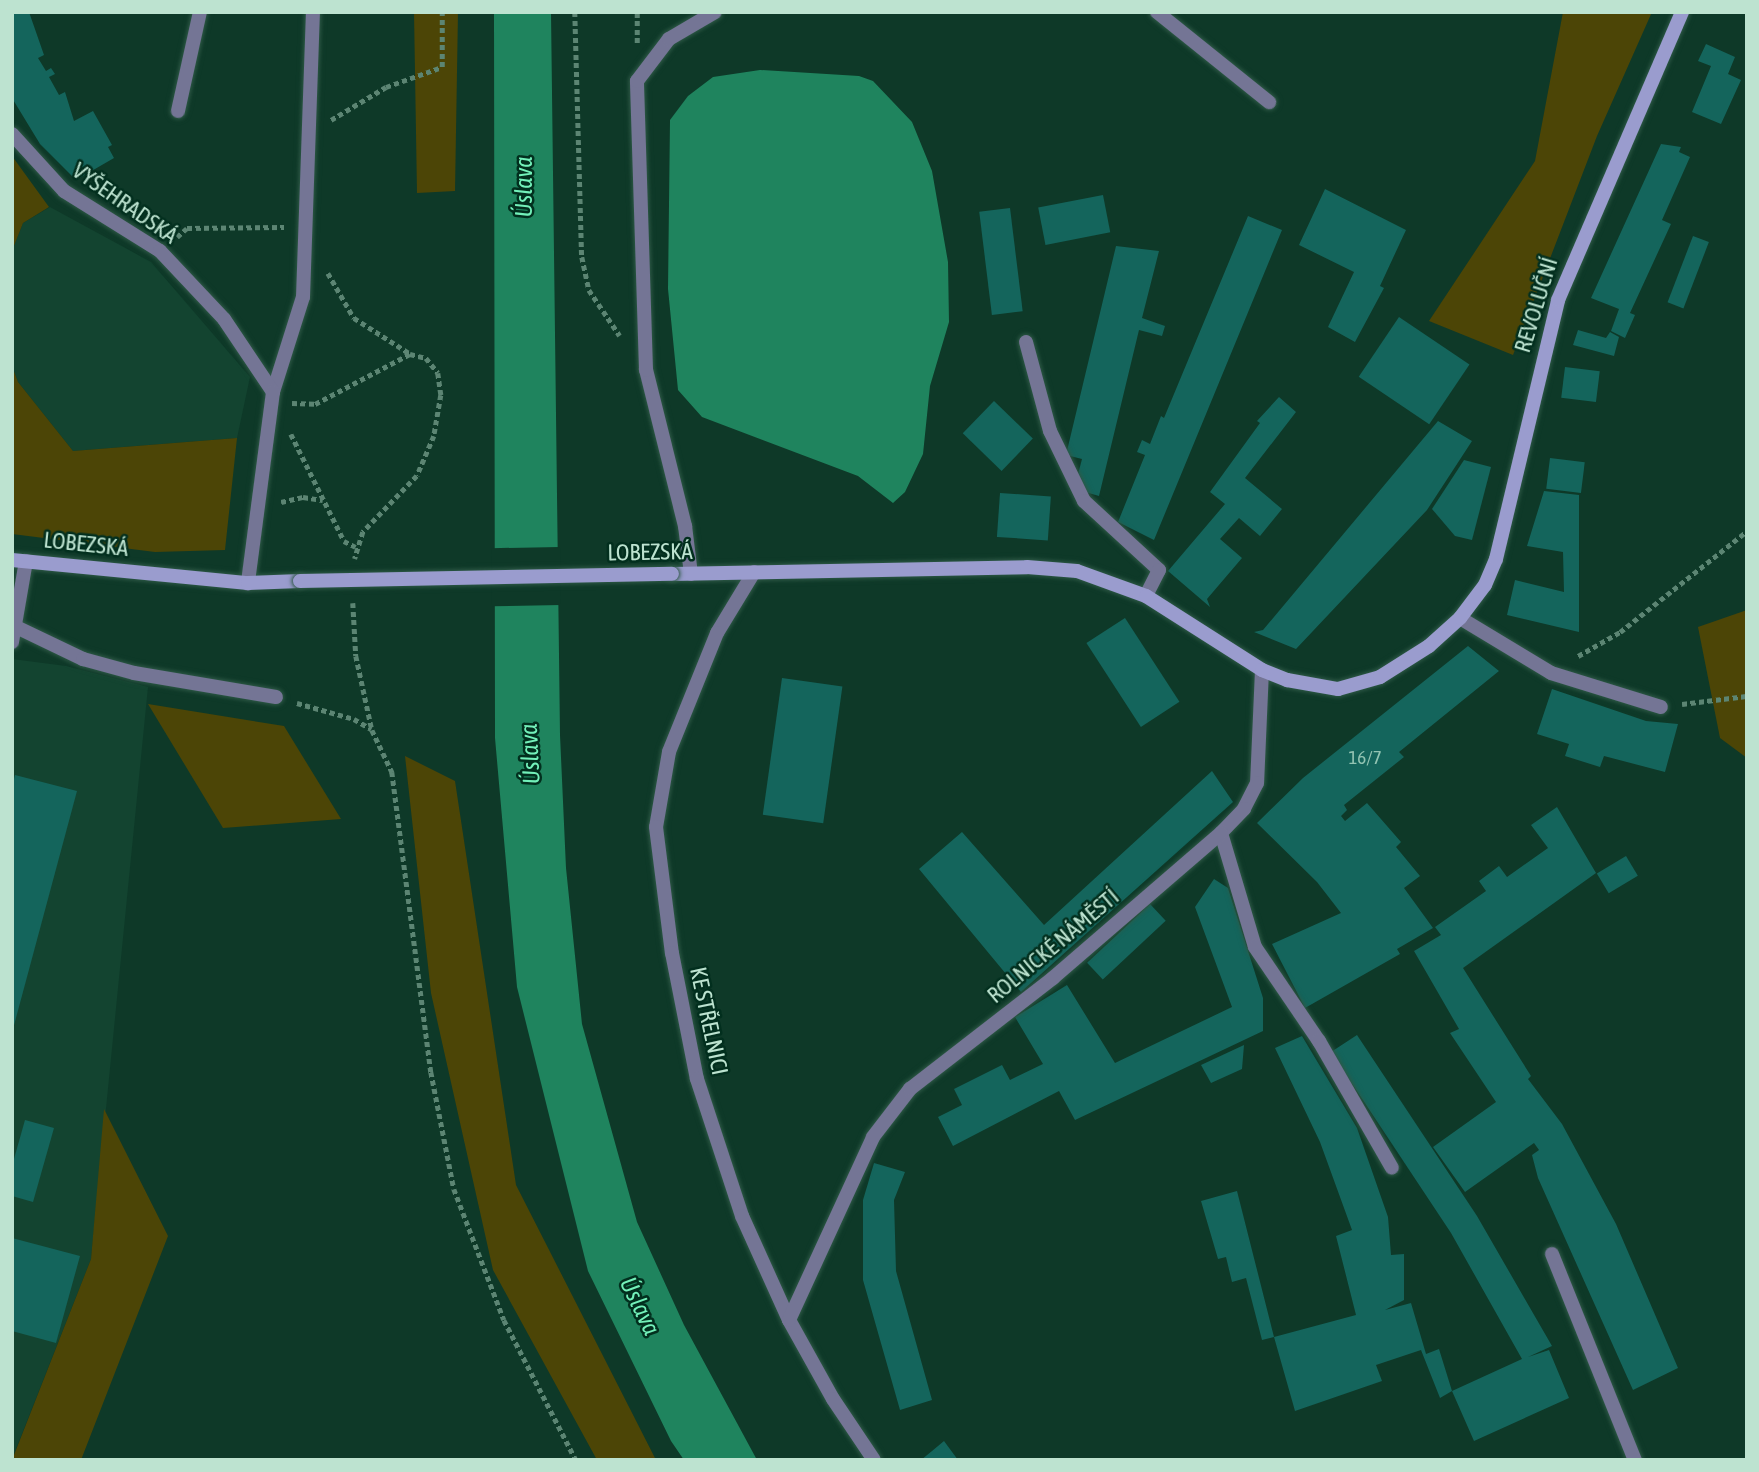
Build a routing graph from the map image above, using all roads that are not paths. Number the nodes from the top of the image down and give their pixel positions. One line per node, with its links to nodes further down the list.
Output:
1 (200, 12): 7 (street)
2 (313, 12): 10 (street)
3 (715, 12): 13 (street)
4 (1157, 12): 6 (street)
5 (1682, 12): 16 (street, REVOLUČNÍ)
6 (1269, 102)
7 (178, 111)
8 (12, 134): 10 (street, VYŠEHRADSKÁ)
9 (1026, 342): 15 (street)
10 (273, 392): 14 (street)
11 (19, 561): 14 (street, LOBEZSKÁ); 17 (street)
12 (754, 572): 13 (street, LOBEZSKÁ); 15 (street, LOBEZSKÁ); 25 (street, KE STŘELNICI)
13 (691, 574): 14 (street, LOBEZSKÁ, bridge)
14 (248, 583)
15 (1146, 596): 19 (street, LOBEZSKÁ)
16 (1460, 618): 19 (street); 21 (street)
17 (14, 625): 18 (street); 20 (street)
18 (12, 642)
19 (1262, 670): 22 (street, ROLNICKÉ NÁMĚSTÍ)
20 (276, 697)
21 (1661, 707)
22 (1221, 833): 23 (street); 25 (street, ROLNICKÉ NÁMĚSTÍ)
23 (1392, 1168)
24 (1552, 1254): 27 (street)
25 (789, 1320): 26 (street, KE STŘELNICI)
26 (874, 1460)
27 (1634, 1460)

